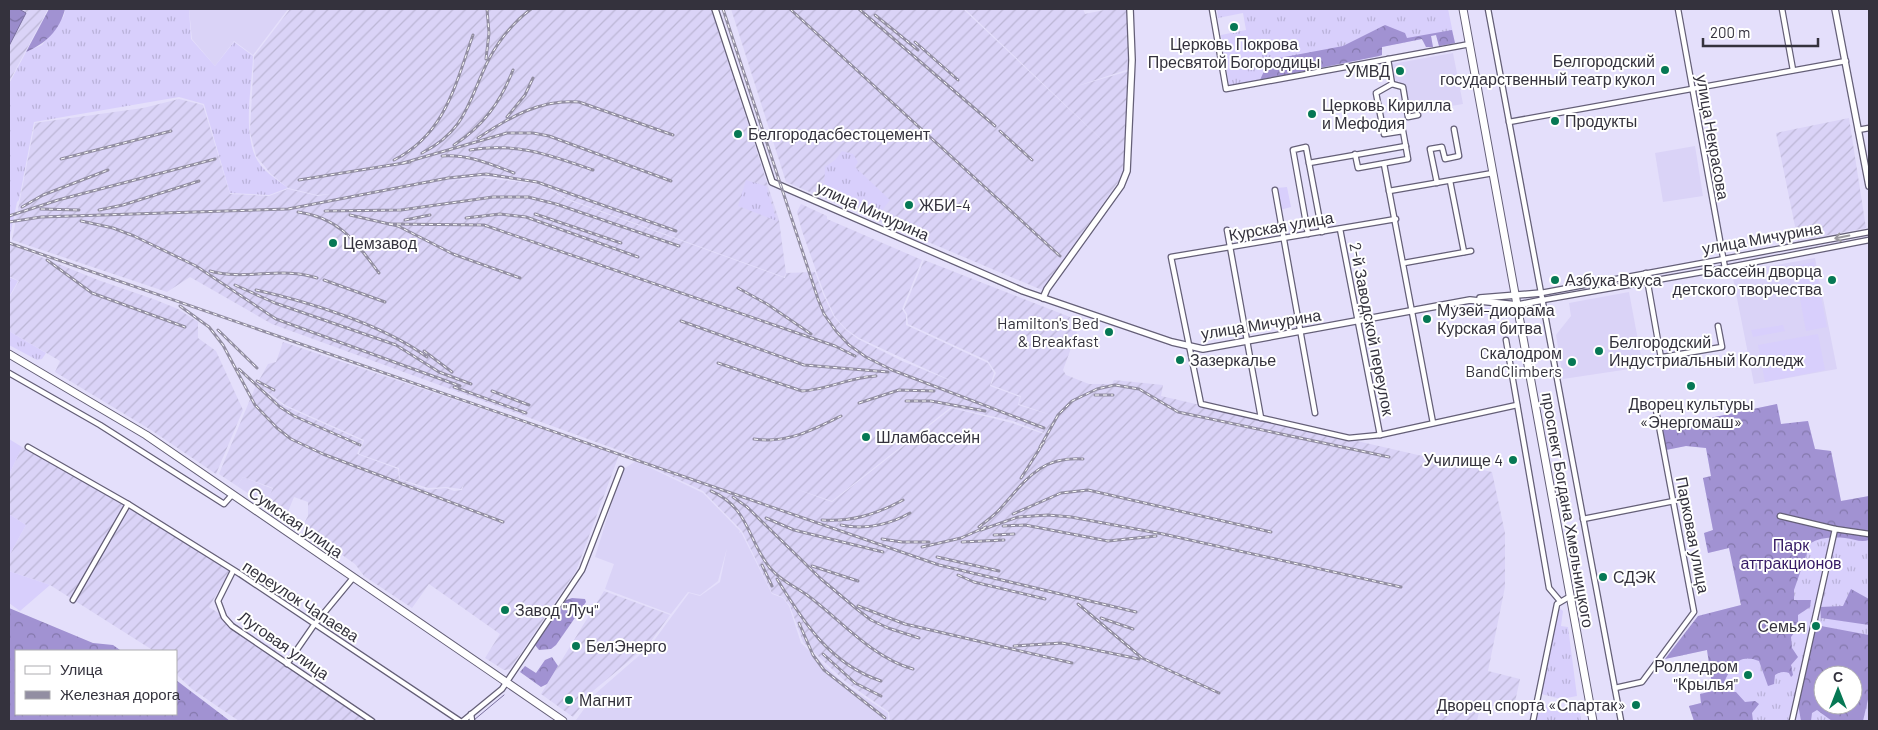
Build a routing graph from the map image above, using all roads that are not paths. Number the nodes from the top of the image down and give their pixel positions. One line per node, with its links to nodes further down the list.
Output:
1 (715, 9): 50 (street, улица Мичурина)
2 (1131, 9): 50 (street)
3 (1212, 9): 10 (street)
4 (1463, 9): 9 (main road, проспект Богдана Хмельницкого)
5 (1488, 9): 16 (street)
6 (1678, 9): 14 (street, улица Некрасова)
7 (1782, 9): 12 (street)
8 (1835, 9): 11 (street)
9 (1470, 44): 10 (street); 26 (main road, проспект Богдана Хмельницкого)
10 (1388, 59): 13 (street)
11 (1846, 61): 12 (street); 19 (street)
12 (1793, 70): 14 (street)
13 (1392, 84): 15 (street); 20 (street)
14 (1692, 89): 16 (street); 43 (street, улица Некрасова)
15 (1418, 115)
16 (1509, 122): 48 (street)
17 (1869, 128): 19 (street)
18 (1454, 129): 22 (street)
19 (1858, 130): 29 (street)
20 (1406, 146): 21 (street); 25 (street)
21 (1355, 154): 24 (street); 25 (street)
22 (1445, 159): 23 (street); 23 (street)
23 (1432, 161): 28 (street)
24 (1310, 163): 35 (street); 37 (street)
25 (1384, 164): 31 (street)
26 (1493, 173): 27 (street); 49 (main road, проспект Богдана Хмельницкого)
27 (1450, 181): 28 (street); 42 (street)
28 (1436, 183): 31 (street)
29 (1869, 186)
30 (1275, 190): 38 (street)
31 (1390, 192): 32 (street)
32 (1396, 219): 33 (street, Курская улица); 44 (street)
33 (1340, 229): 35 (street, Курская улица); 55 (street, 2-й Заводской переулок)
34 (1227, 230): 40 (street)
35 (1322, 232): 37 (street, Курская улица)
36 (1869, 232): 43 (street, улица Мичурина, one-way to 43)
37 (1308, 234): 38 (street, Курская улица)
38 (1283, 239): 40 (street, Курская улица); 57 (street)
39 (1869, 240): 45 (street, улица Мичурина)
40 (1231, 247): 59 (street); 60 (street, Курская улица)
41 (1471, 251): 42 (street)
42 (1464, 252): 44 (street)
43 (1723, 260): 45 (street, улица Некрасова); 46 (street, улица Мичурина)
44 (1404, 263): 54 (street)
45 (1725, 268): 47 (street, улица Мичурина)
46 (1646, 274): 47 (street); 48 (street, улица Мичурина)
47 (1648, 282): 52 (street, улица Мичурина); 56 (street)
48 (1541, 293): 49 (street); 52 (street)
49 (1516, 294): 51 (street); 53 (main road, проспект Богдана Хмельницкого)
50 (1043, 298): 60 (street, улица Мичурина)
51 (1470, 300): 53 (street, улица Мичурина); 54 (street, улица Мичурина)
52 (1543, 300): 53 (street, улица Мичурина); 75 (street)
53 (1518, 305): 80 (main road, проспект Богдана Хмельницкого)
54 (1413, 312): 55 (street, улица Мичурина); 67 (street)
55 (1358, 322): 57 (street, улица Мичурина); 68 (street, 2-й Заводской переулок)
56 (1718, 326)
57 (1301, 332): 59 (street, улица Мичурина); 65 (street)
58 (1506, 340): 63 (street)
59 (1248, 342): 60 (street, улица Мичурина); 66 (street)
60 (1190, 348): 66 (street)
61 (9, 354): 71 (main road, Сумская улица)
62 (9, 372): 71 (street)
63 (1517, 405): 67 (street); 82 (street)
64 (1656, 410): 72 (street, Парковая улица)
65 (1315, 413)
66 (1260, 418): 68 (street)
67 (1433, 423): 68 (street)
68 (1380, 434)
69 (28, 447): 73 (street, переулок Чапаева)
70 (621, 469): 85 (street)
71 (232, 495): 79 (main road, Сумская улица)
72 (1674, 501): 75 (street); 86 (street, Парковая улица)
73 (128, 504): 78 (street, переулок Чапаева); 81 (street)
74 (1780, 516): 76 (street)
75 (1583, 519): 86 (street)
76 (1835, 529): 77 (street); 95 (street)
77 (1869, 534)
78 (232, 571): 83 (street, переулок Чапаева); 84 (street, Луговая улица)
79 (353, 578): 83 (street); 85 (main road, Сумская улица)
80 (1569, 597): 82 (street); 93 (main road, проспект Богдана Хмельницкого)
81 (73, 600)
82 (1560, 601): 92 (street)
83 (314, 625): 84 (street); 90 (street, переулок Чапаева)
84 (288, 664): 89 (street, Луговая улица)
85 (506, 683): 87 (street); 88 (main road, Сумская улица)
86 (1615, 688): 94 (street)
87 (471, 714): 90 (street); 91 (street)
88 (557, 720)
89 (372, 721)
90 (462, 721)
91 (472, 721)
92 (1533, 721)
93 (1593, 721)
94 (1621, 721)
95 (1792, 721)

